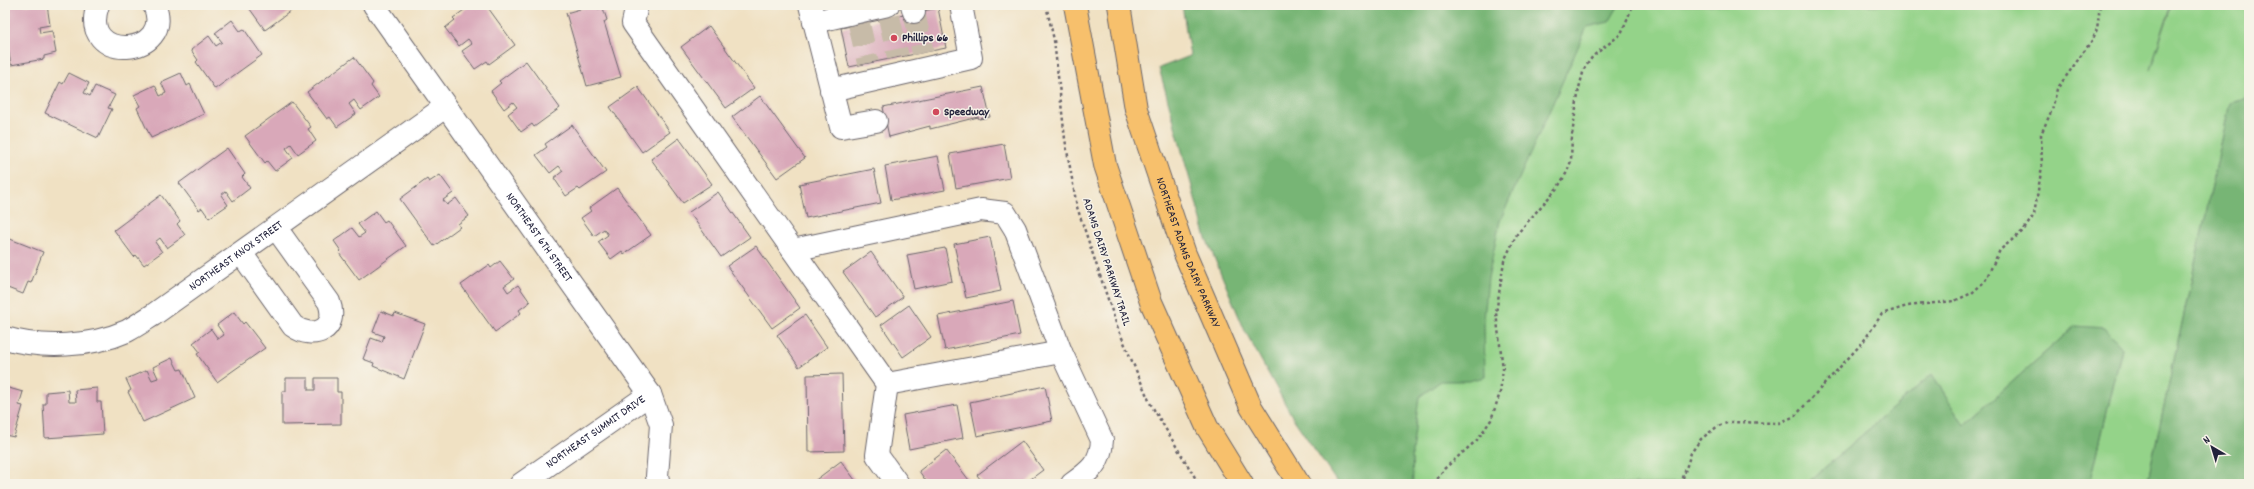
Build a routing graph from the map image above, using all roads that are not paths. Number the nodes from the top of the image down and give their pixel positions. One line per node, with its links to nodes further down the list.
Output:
1 (98, 5): 2 (street)
2 (154, 5)
3 (374, 5): 11 (street, NORTHEAST 6TH STREET)
4 (638, 5): 14 (street)
5 (961, 5): 10 (street)
6 (1075, 5): 24 (main road)
7 (1119, 5): 25 (main road, NORTHEAST ADAMS DAIRY PARKWAY)
8 (888, 9): 9 (street)
9 (812, 14): 10 (street)
10 (831, 90): 12 (street)
11 (445, 107): 13 (street, NORTHEAST KNOX STREET); 19 (street, NORTHEAST 6TH STREET)
12 (876, 121)
13 (276, 228): 15 (street, NORTHEAST KNOX STREET); 15 (street)
14 (793, 250): 17 (street); 18 (street)
15 (241, 253): 16 (street, NORTHEAST KNOX STREET)
16 (5, 338)
17 (1061, 352): 18 (street); 23 (street)
18 (887, 384): 22 (street)
19 (650, 394): 20 (street, NORTHEAST SUMMIT DRIVE); 21 (street, NORTHEAST 6TH STREET)
20 (521, 484)
21 (659, 484)
22 (898, 484)
23 (1072, 484)
24 (1242, 484)
25 (1299, 484)

